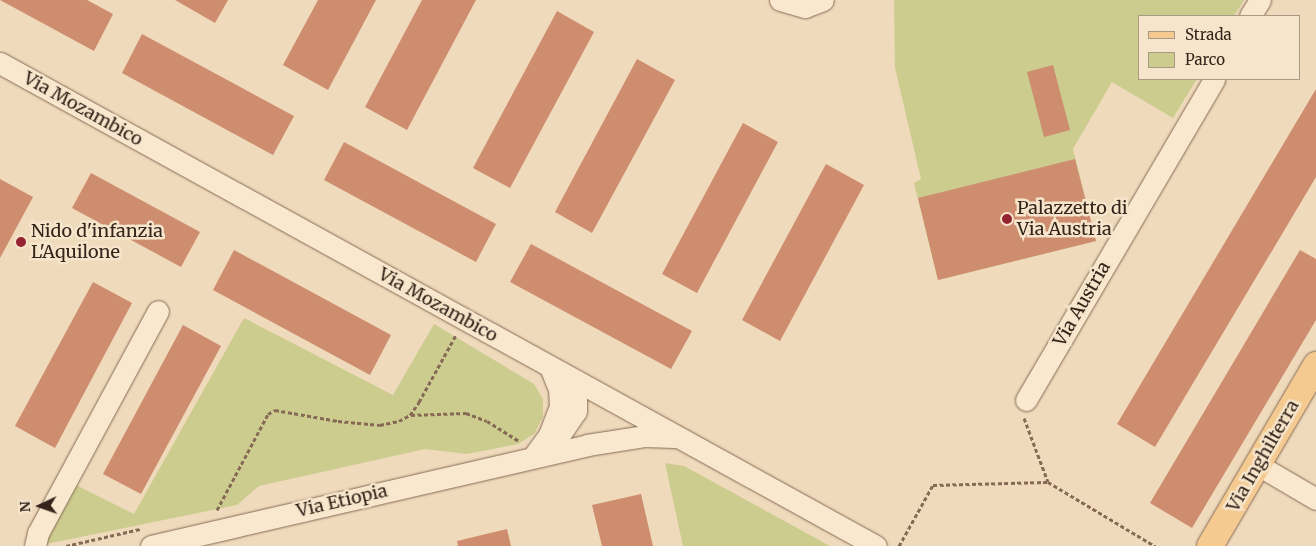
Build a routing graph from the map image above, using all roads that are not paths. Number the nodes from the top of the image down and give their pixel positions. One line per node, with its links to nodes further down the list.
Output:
1 (780, 0): 2 (street)
2 (823, 0)
3 (1260, 0): 4 (street)
4 (1251, 15)
5 (0, 63): 9 (street, Via Mozambico)
6 (1213, 80): 11 (street, Via Austria)
7 (158, 311): 17 (street)
8 (1316, 365): 14 (main road, Via Inghilterra)
9 (550, 367): 10 (street, Via Mozambico); 13 (street)
10 (576, 381): 12 (street, Via Mozambico); 13 (street, Via Etiopia)
11 (1026, 400)
12 (677, 437): 13 (street, Via Etiopia); 18 (street, Via Mozambico)
13 (533, 456): 16 (street, Via Etiopia)
14 (1258, 464): 15 (street); 19 (main road, Via Inghilterra)
15 (1316, 499)
16 (150, 536)
17 (35, 546)
18 (876, 546)
19 (1210, 546)

